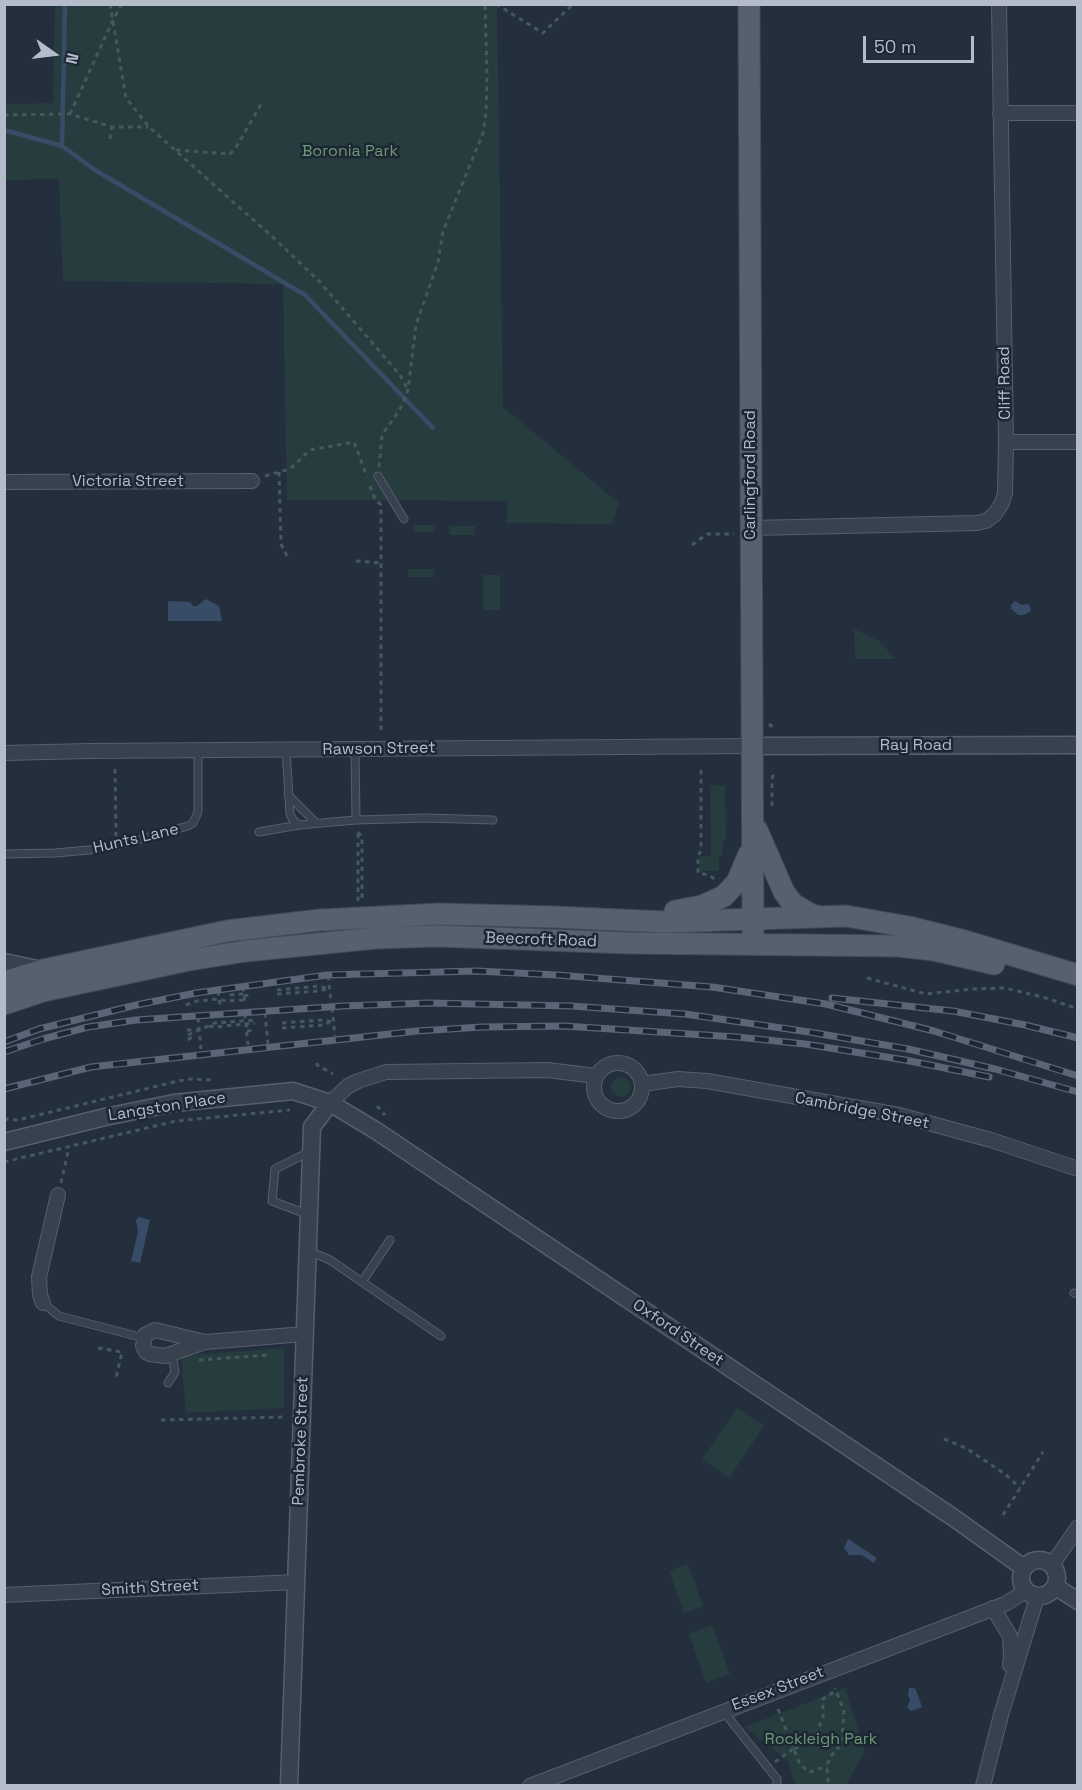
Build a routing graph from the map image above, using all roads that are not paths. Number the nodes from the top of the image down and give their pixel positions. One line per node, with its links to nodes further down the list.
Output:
1 (749, 4): 11 (main road, Carlingford Road)
2 (999, 4): 3 (street, Cliff Road)
3 (1000, 113): 4 (street); 5 (street, Cliff Road)
4 (1077, 113)
5 (1006, 442): 6 (street); 11 (street, Cliff Road)
6 (1077, 442)
7 (378, 476): 10 (lane)
8 (252, 481): 9 (street, Victoria Street)
9 (4, 482)
10 (404, 519)
11 (752, 531): 13 (main road, Carlingford Road)
12 (1077, 745): 13 (street, Ray Road)
13 (754, 746): 14 (street, Rawson Street); 21 (main road, Carlingford Road)
14 (355, 749): 16 (street, Rawson Street); 19 (lane)
15 (198, 750): 16 (street, Rawson Street); 17 (street, Rawson Street); 25 (lane, Hunts Lane)
16 (286, 750): 18 (lane)
17 (4, 753)
18 (288, 795): 22 (lane); 23 (lane)
19 (356, 820): 20 (lane); 22 (lane)
20 (494, 820)
21 (754, 821): 26 (main road); 27 (main road, Carlingford Road); 28 (main road)
22 (316, 823): 23 (lane)
23 (299, 825): 24 (lane)
24 (260, 832)
25 (4, 854)
26 (830, 916): 27 (main road, Beecroft Road); 32 (main road, Beecroft Road)
27 (753, 919): 28 (main road, Beecroft Road); 29 (main road, Carlingford Road)
28 (620, 920): 31 (main road, Beecroft Road)
29 (754, 945): 34 (main road, Beecroft Road); 35 (main road, Beecroft Road)
30 (4, 962): 31 (street, Beecroft Road)
31 (42, 970): 33 (main road, Beecroft Road)
32 (1077, 975)
33 (4, 982)
34 (1077, 990)
35 (4, 1004)
36 (596, 1076): 37 (street); 37 (street); 38 (street)
37 (642, 1084): 43 (street, Cambridge Street)
38 (330, 1103): 40 (street, Langston Place); 42 (street, Pembroke Street); 58 (street, Oxford Street)
39 (4, 1130): 40 (street)
40 (23, 1137): 41 (street, Langston Place)
41 (4, 1142)
42 (311, 1151): 45 (street, Pembroke Street); 45 (lane)
43 (1077, 1169)
44 (58, 1196): 49 (street)
45 (309, 1215): 47 (street, Pembroke Street)
46 (390, 1240): 48 (lane)
47 (307, 1250): 48 (lane); 50 (street, Pembroke Street)
48 (362, 1282): 51 (lane)
49 (43, 1303): 52 (lane)
50 (305, 1334): 53 (street); 59 (street, Pembroke Street)
51 (441, 1336)
52 (144, 1338): 53 (street); 54 (street)
53 (205, 1342): 54 (street)
54 (172, 1354): 55 (lane)
55 (168, 1383)
56 (1077, 1527): 57 (street)
57 (1052, 1565): 58 (street); 60 (street)
58 (1024, 1569): 61 (street)
59 (296, 1582): 62 (street, Smith Street); 67 (street, Pembroke Street)
60 (1056, 1587): 61 (street); 63 (street)
61 (1031, 1594): 64 (street, Essex Street); 66 (street)
62 (4, 1595)
63 (1077, 1601)
64 (993, 1608): 65 (street, Essex Street); 66 (street)
65 (723, 1710): 68 (street, Essex Street); 69 (lane)
66 (1001, 1714): 70 (street)
67 (289, 1785)
68 (530, 1785)
69 (777, 1785)
70 (982, 1785)

